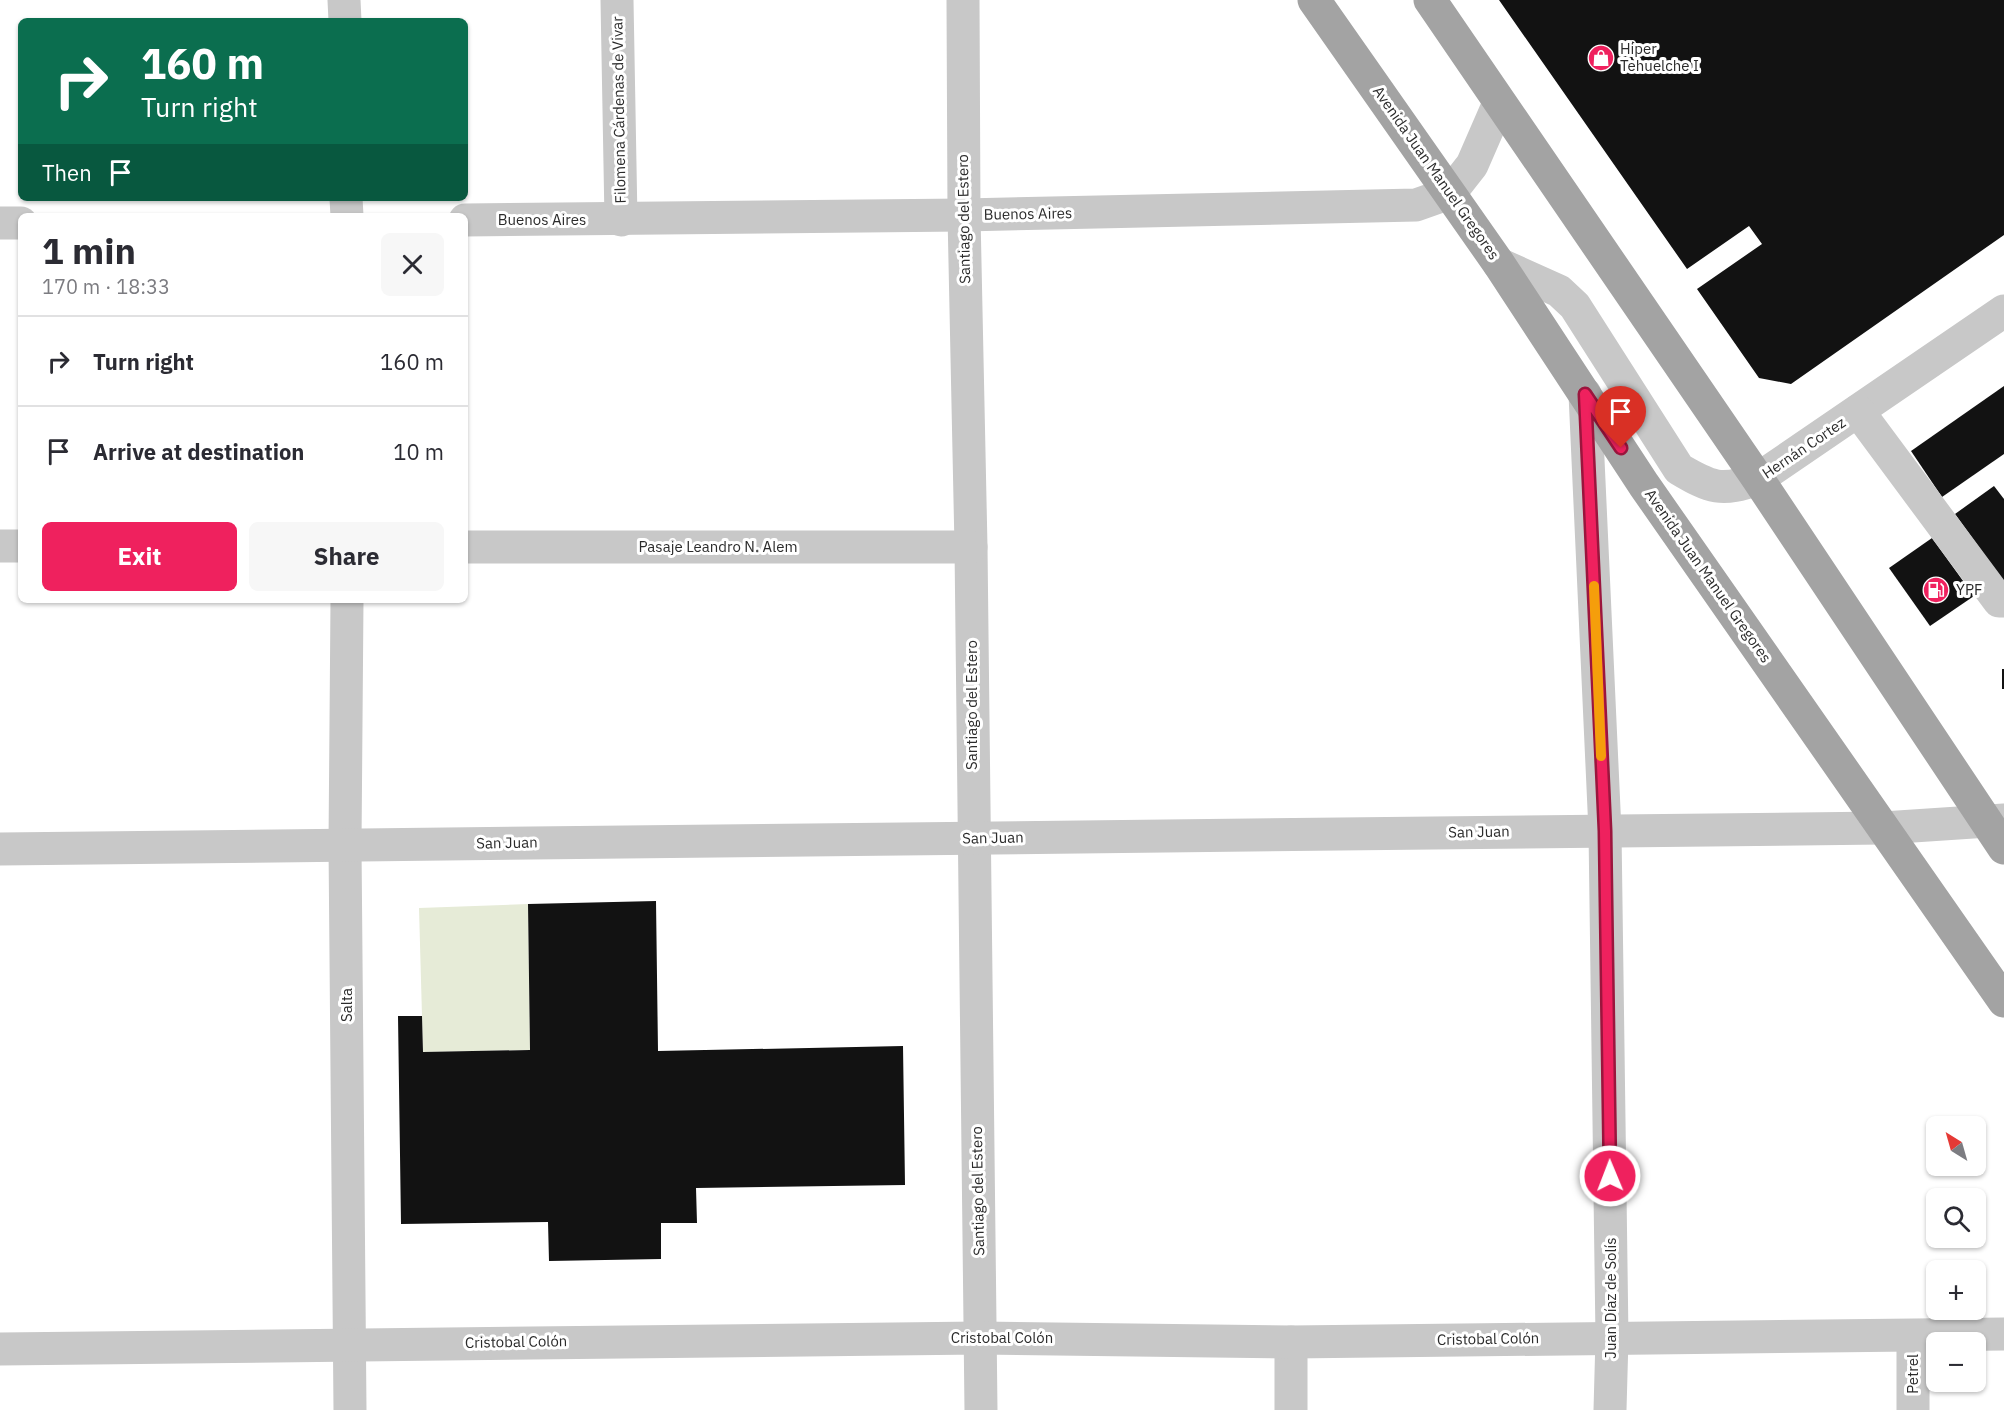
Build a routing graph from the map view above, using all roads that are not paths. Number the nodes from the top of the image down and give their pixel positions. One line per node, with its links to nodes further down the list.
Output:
1 (345, 0): 6 (street)
2 (617, 0): 11 (street, Filomena Cárdenas de Vivar)
3 (963, 0): 9 (street, Santiago del Estero)
4 (1314, 0): 8 (main road, Avenida Juan Manuel Gregores)
5 (1430, 0): 7 (main road)
6 (345, 18)
7 (1499, 103): 8 (street); 18 (main road)
8 (1450, 193): 9 (street, Buenos Aires); 14 (main road, Avenida Juan Manuel Gregores)
9 (964, 215): 11 (street, Buenos Aires); 22 (street, Santiago del Estero)
10 (468, 220): 11 (street, Buenos Aires)
11 (621, 220)
12 (0, 223): 13 (street)
13 (18, 223)
14 (1499, 264): 16 (main road, Avenida Juan Manuel Gregores); 18 (street, Hernán Cortez)
15 (2004, 311): 17 (street, Hernán Cortez)
16 (1585, 394): 26 (main road, Avenida Juan Manuel Gregores); 27 (street, Juan Díaz de Solís)
17 (1858, 411): 18 (street, Hernán Cortez); 23 (street)
18 (1758, 479): 25 (main road)
19 (0, 546): 20 (street)
20 (18, 546)
21 (468, 547): 22 (street, Pasaje Leandro N. Alem)
22 (970, 547): 28 (street, Santiago del Estero)
23 (2004, 601)
24 (347, 603): 29 (street, Salta)
25 (1995, 821): 26 (street, San Juan); 30 (main road)
26 (1883, 828): 27 (street, San Juan); 32 (main road, Avenida Juan Manuel Gregores)
27 (1605, 831): 28 (street, San Juan); 36 (street, Juan Díaz de Solís)
28 (973, 838): 29 (street, San Juan); 35 (street, Santiago del Estero)
29 (345, 845): 31 (street, San Juan); 38 (street, Salta)
30 (2004, 848)
31 (0, 849)
32 (2004, 1001)
33 (2004, 1334): 34 (street, Cristobal Colón)
34 (1913, 1337): 36 (street, Cristobal Colón); 44 (street, Petrel)
35 (980, 1338): 37 (street, Cristobal Colón); 38 (street, Cristobal Colón); 41 (street, Santiago del Estero)
36 (1612, 1338): 37 (street, Cristobal Colón); 43 (street, Juan Díaz de Solís)
37 (1291, 1342): 42 (street)
38 (349, 1344): 39 (street, Cristobal Colón); 40 (street, Salta)
39 (0, 1349)
40 (350, 1410)
41 (981, 1410)
42 (1291, 1410)
43 (1610, 1410)
44 (1913, 1410)

